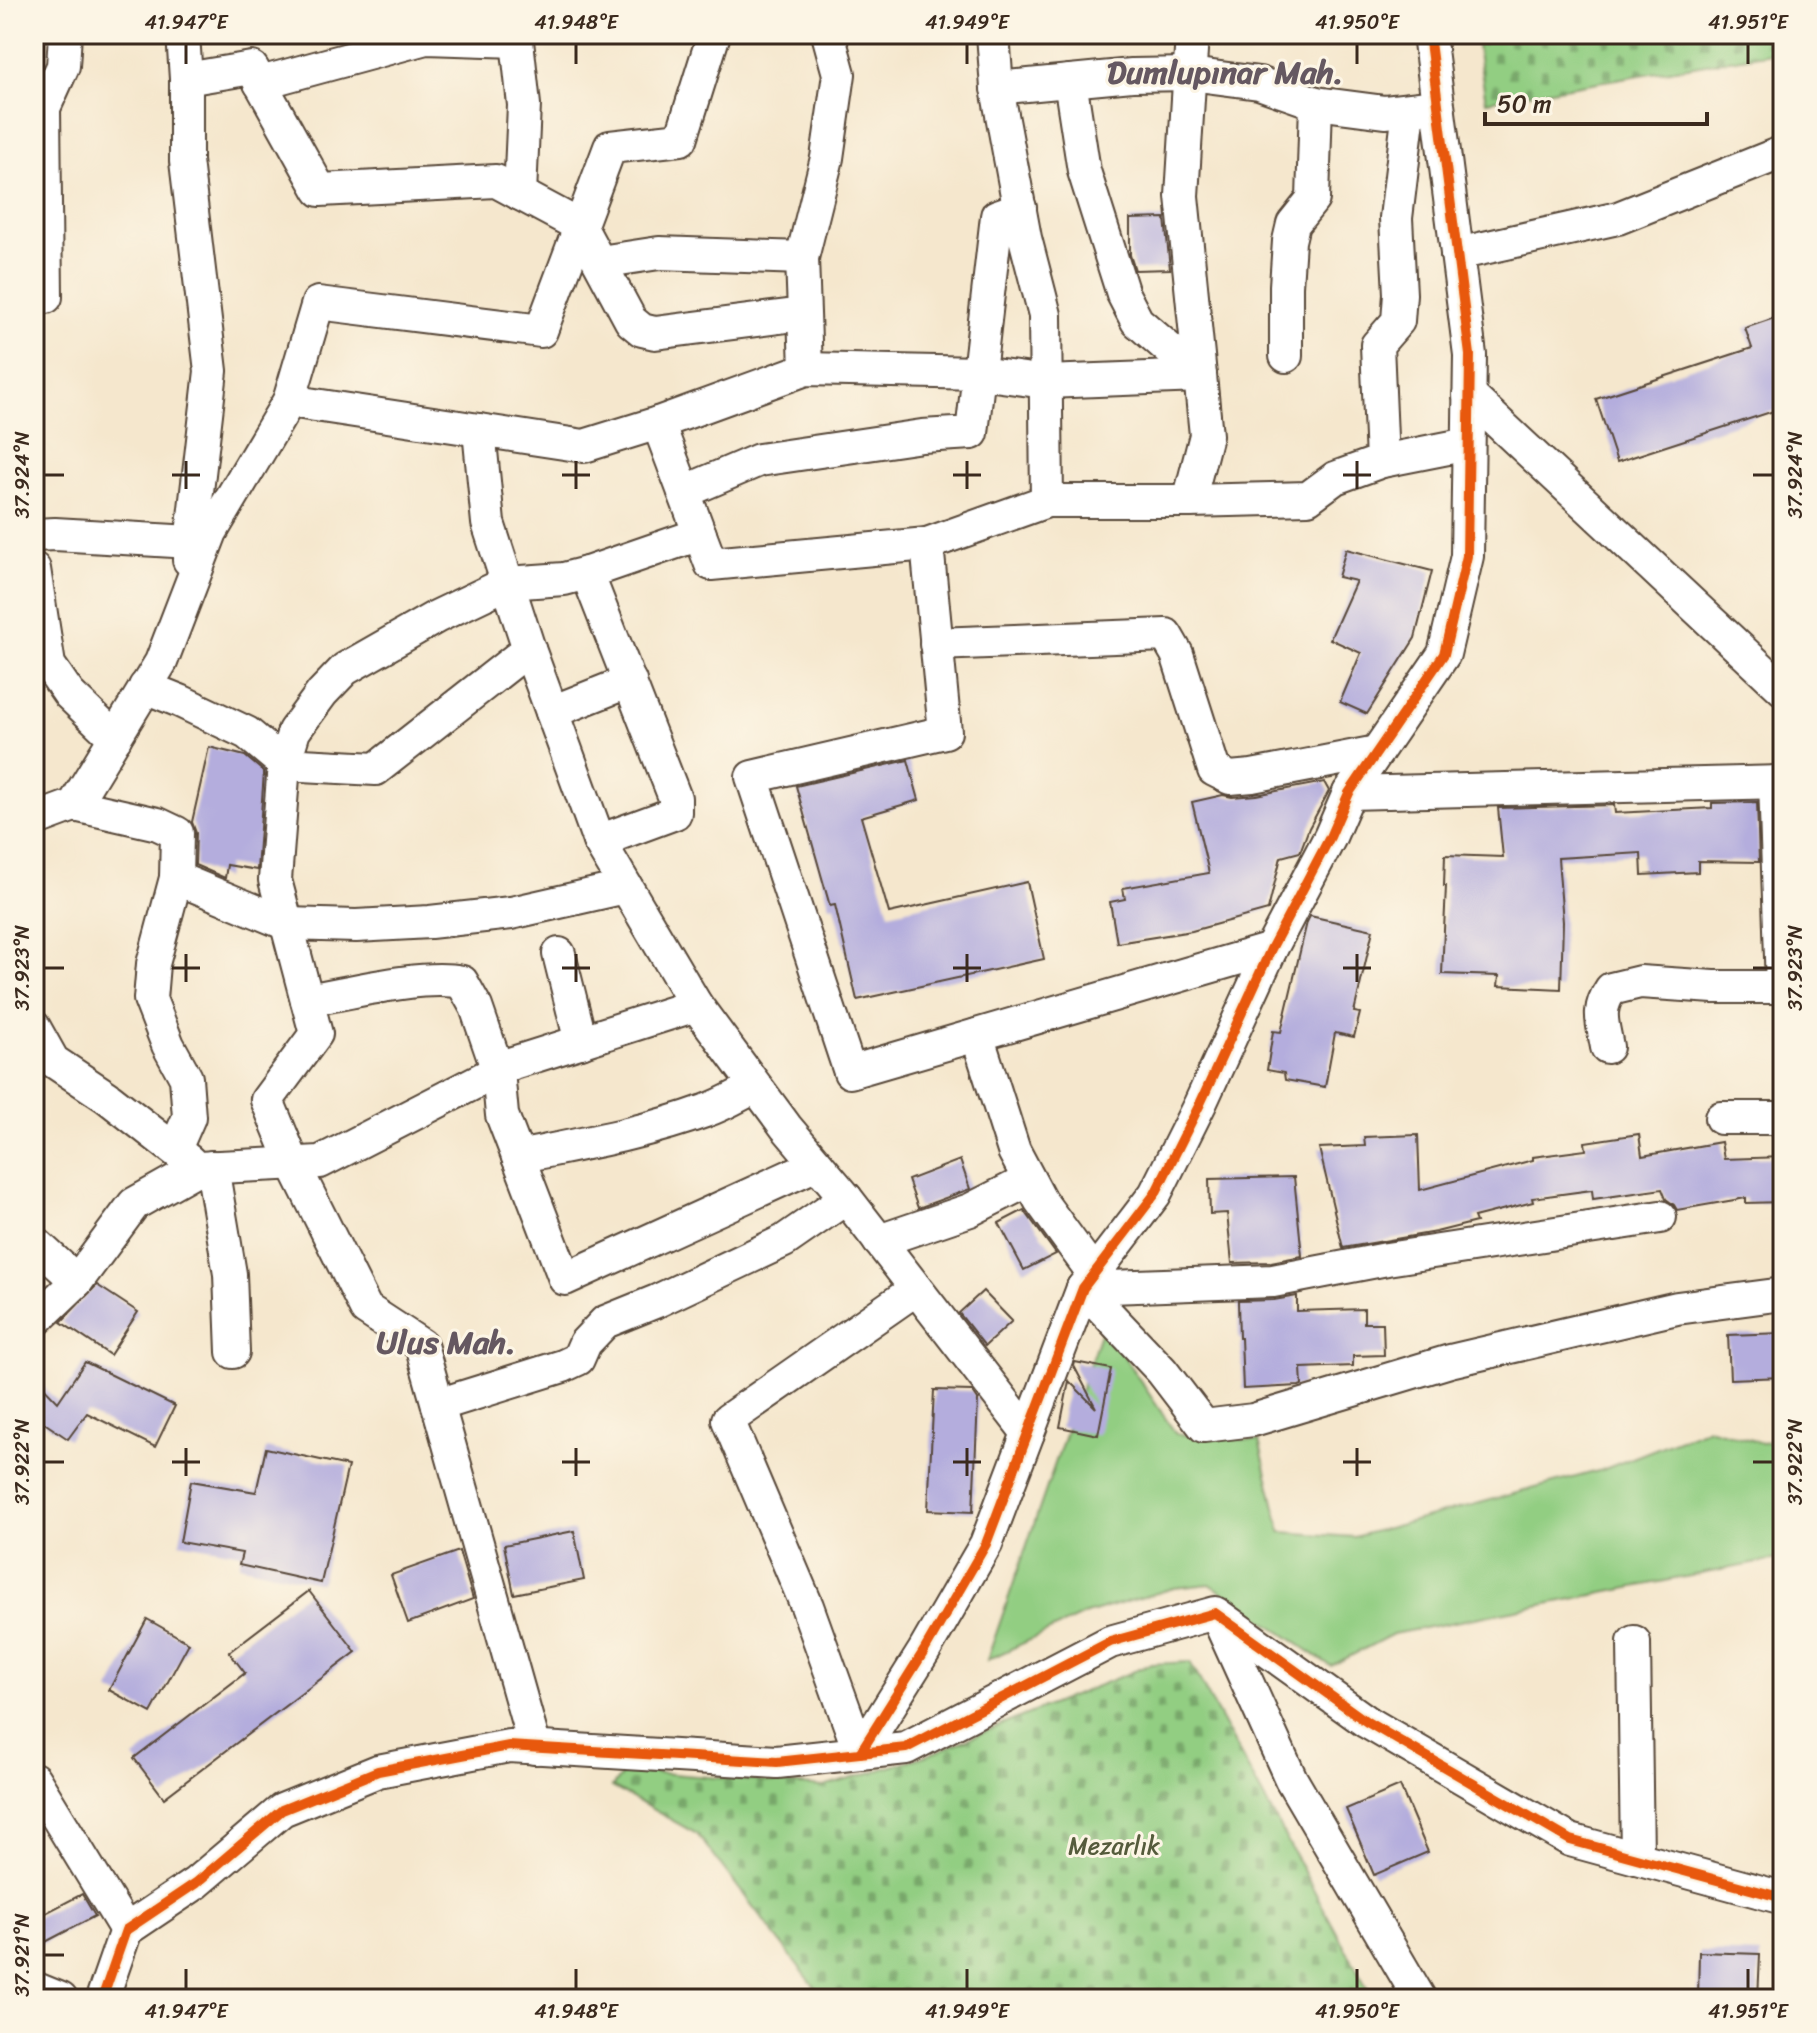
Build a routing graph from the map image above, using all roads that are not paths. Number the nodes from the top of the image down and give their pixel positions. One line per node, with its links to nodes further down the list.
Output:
1 (65, 34): 23 (street)
2 (183, 34): 10 (street)
3 (714, 34): 19 (street)
4 (828, 34): 21 (street)
5 (993, 34): 13 (street)
6 (1192, 34): 9 (street)
7 (1429, 34): 15 (street)
8 (518, 38): 12 (street); 17 (street)
9 (1190, 74): 11 (street); 14 (street); 28 (street)
10 (186, 79): 12 (street); 41 (street)
11 (1070, 81): 13 (street); 28 (street)
12 (260, 83): 17 (street)
13 (997, 88): 18 (street)
14 (1316, 103): 15 (street); 25 (street)
15 (1423, 108): 20 (street); 35 (street)
16 (1783, 152): 20 (street)
17 (520, 194): 19 (street)
18 (1020, 208): 27 (street); 29 (street)
19 (580, 226): 22 (street); 31 (street)
20 (1457, 254): 30 (street)
21 (802, 258): 22 (street); 24 (street)
22 (600, 262): 24 (street)
23 (34, 299)
24 (803, 314): 26 (street)
25 (1286, 356)
26 (806, 369): 27 (street); 32 (street)
27 (979, 373): 29 (street); 36 (street)
28 (1200, 376): 29 (street); 38 (street)
29 (1046, 382): 37 (street)
30 (1469, 395): 34 (street); 51 (street)
31 (289, 401): 33 (street); 46 (street)
32 (658, 423): 33 (street); 36 (street)
33 (479, 430): 45 (street)
34 (1468, 444): 35 (street); 54 (street)
35 (1382, 461): 38 (street)
36 (684, 492): 39 (street)
37 (1047, 501): 38 (street); 42 (street)
38 (1189, 501)
39 (700, 534): 42 (street); 44 (street)
40 (34, 535): 41 (street)
41 (191, 542): 46 (street)
42 (927, 544): 47 (street)
43 (34, 569): 53 (street)
44 (587, 573): 45 (street); 49 (street)
45 (507, 583): 48 (street); 55 (street)
46 (184, 601): 50 (street)
47 (936, 644): 54 (street); 70 (street)
48 (529, 649): 52 (street); 55 (street)
49 (630, 681): 52 (street); 60 (street)
50 (145, 687): 53 (street); 55 (street)
51 (1783, 689)
52 (552, 712): 60 (street)
53 (115, 738): 58 (street)
54 (1377, 752): 57 (street)
55 (284, 764): 63 (street)
56 (1779, 782): 57 (street); 66 (street)
57 (1349, 793): 64 (street)
58 (74, 805): 59 (street); 61 (street)
59 (34, 820)
60 (599, 841): 62 (street)
61 (176, 878): 63 (street); 78 (street)
62 (626, 887): 63 (street); 68 (street)
63 (287, 924): 67 (street)
64 (1271, 949): 70 (street); 87 (street)
65 (559, 954): 71 (street)
66 (1783, 987): 72 (street)
67 (307, 1000): 73 (street); 79 (street)
68 (696, 1005): 71 (street); 74 (street)
69 (34, 1027): 78 (street)
70 (977, 1035): 81 (street)
71 (581, 1042): 73 (street)
72 (1607, 1047)
73 (498, 1071): 77 (street); 79 (street)
74 (755, 1087): 77 (street); 80 (street)
75 (1721, 1118): 76 (street)
76 (1783, 1118)
77 (518, 1157): 80 (street)
78 (195, 1161): 79 (street); 86 (street); 91 (street)
79 (293, 1163): 92 (street)
80 (817, 1164): 82 (street)
81 (1029, 1180): 84 (street); 87 (street)
82 (846, 1198): 84 (street); 92 (street)
83 (1660, 1217): 87 (street)
84 (879, 1241): 88 (street)
85 (34, 1242): 86 (street)
86 (77, 1281): 90 (street)
87 (1088, 1281): 89 (street); 93 (street)
88 (916, 1289): 93 (street); 97 (street)
89 (1783, 1294)
90 (34, 1322)
91 (233, 1352)
92 (438, 1405): 96 (street)
93 (1028, 1433): 97 (street)
94 (1215, 1613): 97 (street); 99 (street); 105 (street)
95 (1634, 1642): 99 (street)
96 (535, 1748): 97 (street); 101 (street)
97 (860, 1753)
98 (34, 1779): 101 (street)
99 (1637, 1858): 100 (street)
100 (1783, 1898)
101 (126, 1930): 104 (street)
102 (34, 1988): 103 (street)
103 (61, 1999)
104 (102, 1999)
105 (1420, 1999)

